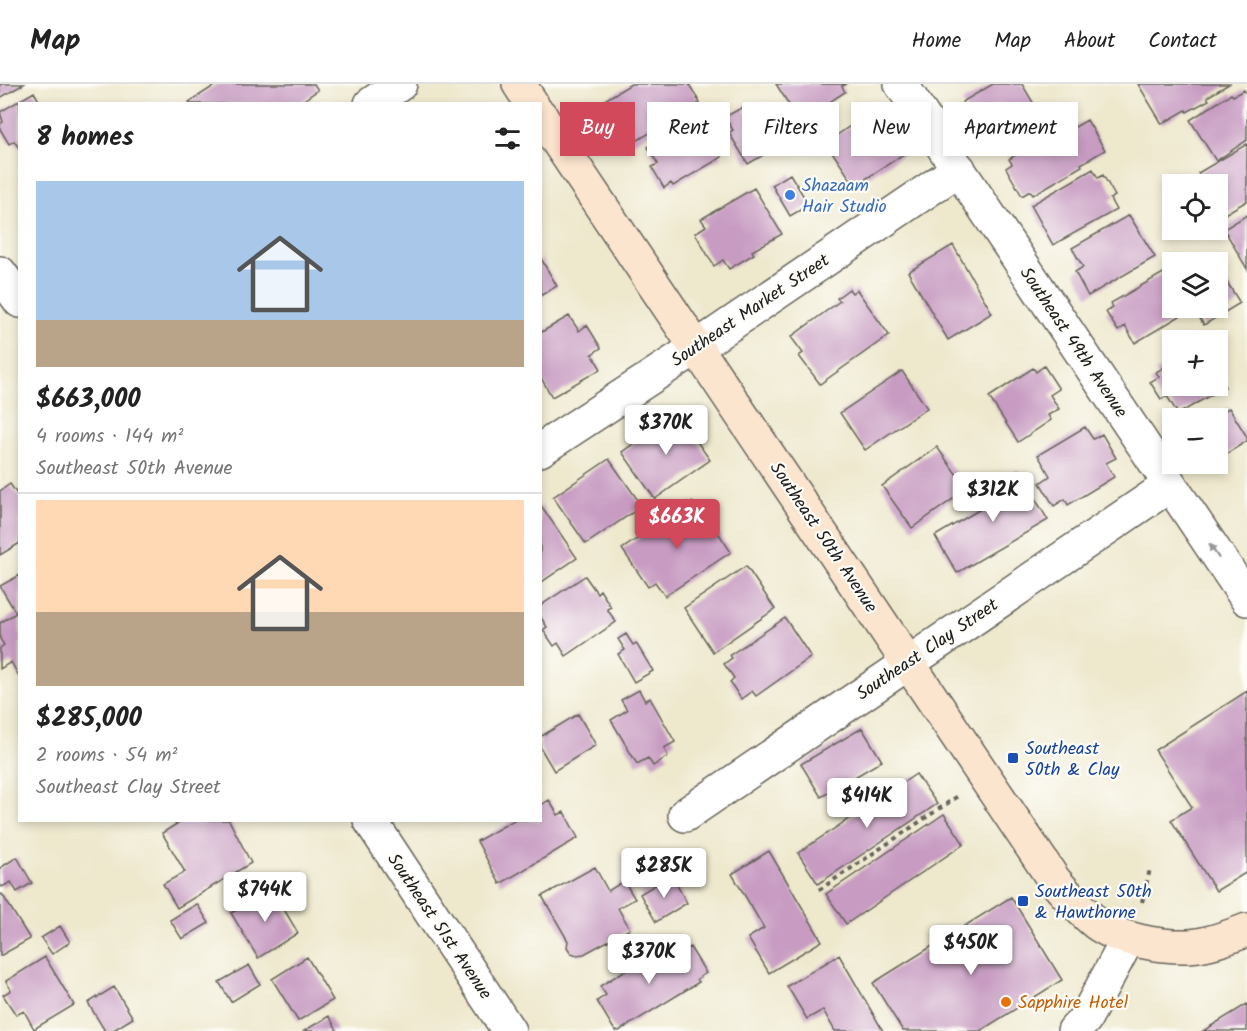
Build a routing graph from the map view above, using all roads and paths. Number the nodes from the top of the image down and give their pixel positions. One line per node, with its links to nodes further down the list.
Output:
1 (400, 84): 4 (street)
2 (519, 84): 5 (main road)
3 (901, 84): 7 (street, Southeast 49th Avenue)
4 (373, 102)
5 (531, 102)
6 (542, 118): 10 (main road, Southeast 50th Avenue)
7 (959, 169): 10 (street, Southeast Market Street); 12 (street, Southeast 49th Avenue)
8 (0, 273): 9 (street)
9 (18, 299)
10 (697, 347): 11 (street, Southeast Market Street); 14 (main road, Southeast 50th Avenue)
11 (542, 449)
12 (1170, 485): 13 (street, Southeast 49th Avenue, one-way to 12); 14 (street, Southeast Clay Street)
13 (1247, 599)
14 (907, 662): 15 (main road, Southeast 50th Avenue); 16 (street, Southeast Clay Street)
15 (985, 778): 19 (path); 22 (main road, Southeast 50th Avenue)
16 (685, 814)
17 (371, 822): 23 (street, Southeast 51st Avenue)
18 (1150, 869): 20 (path)
19 (819, 890)
20 (1142, 902)
21 (1247, 930): 22 (main road)
22 (1128, 939): 24 (street)
23 (509, 1031)
24 (1074, 1031)

